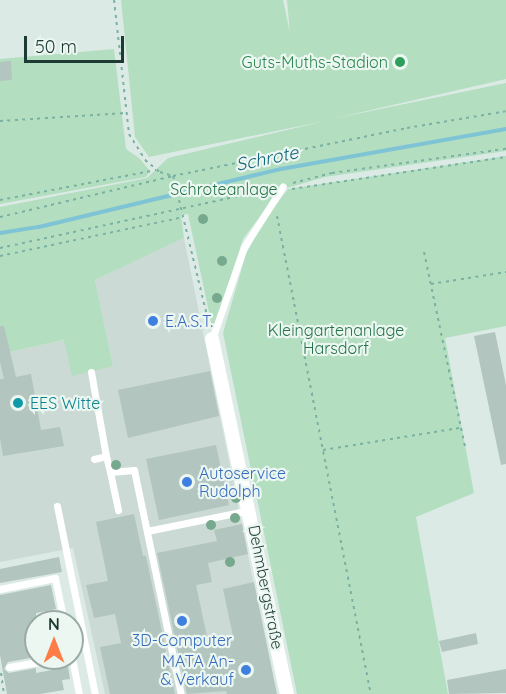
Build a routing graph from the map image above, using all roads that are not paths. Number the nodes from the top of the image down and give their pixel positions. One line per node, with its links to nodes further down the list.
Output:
1 (286, 188): 2 (lane)
2 (212, 339): 9 (street, Dehmbergstraße)
3 (91, 372): 4 (lane)
4 (106, 456): 5 (lane); 6 (lane)
5 (94, 459)
6 (110, 472): 8 (lane); 10 (lane)
7 (57, 506): 17 (lane)
8 (118, 510)
9 (250, 510): 10 (lane); 19 (street, Dehmbergstraße)
10 (147, 531): 18 (lane)
11 (0, 589): 12 (lane)
12 (62, 610)
13 (24, 665): 14 (lane)
14 (9, 668)
15 (74, 670): 16 (lane)
16 (79, 694)
17 (95, 694)
18 (181, 694)
19 (287, 694)

